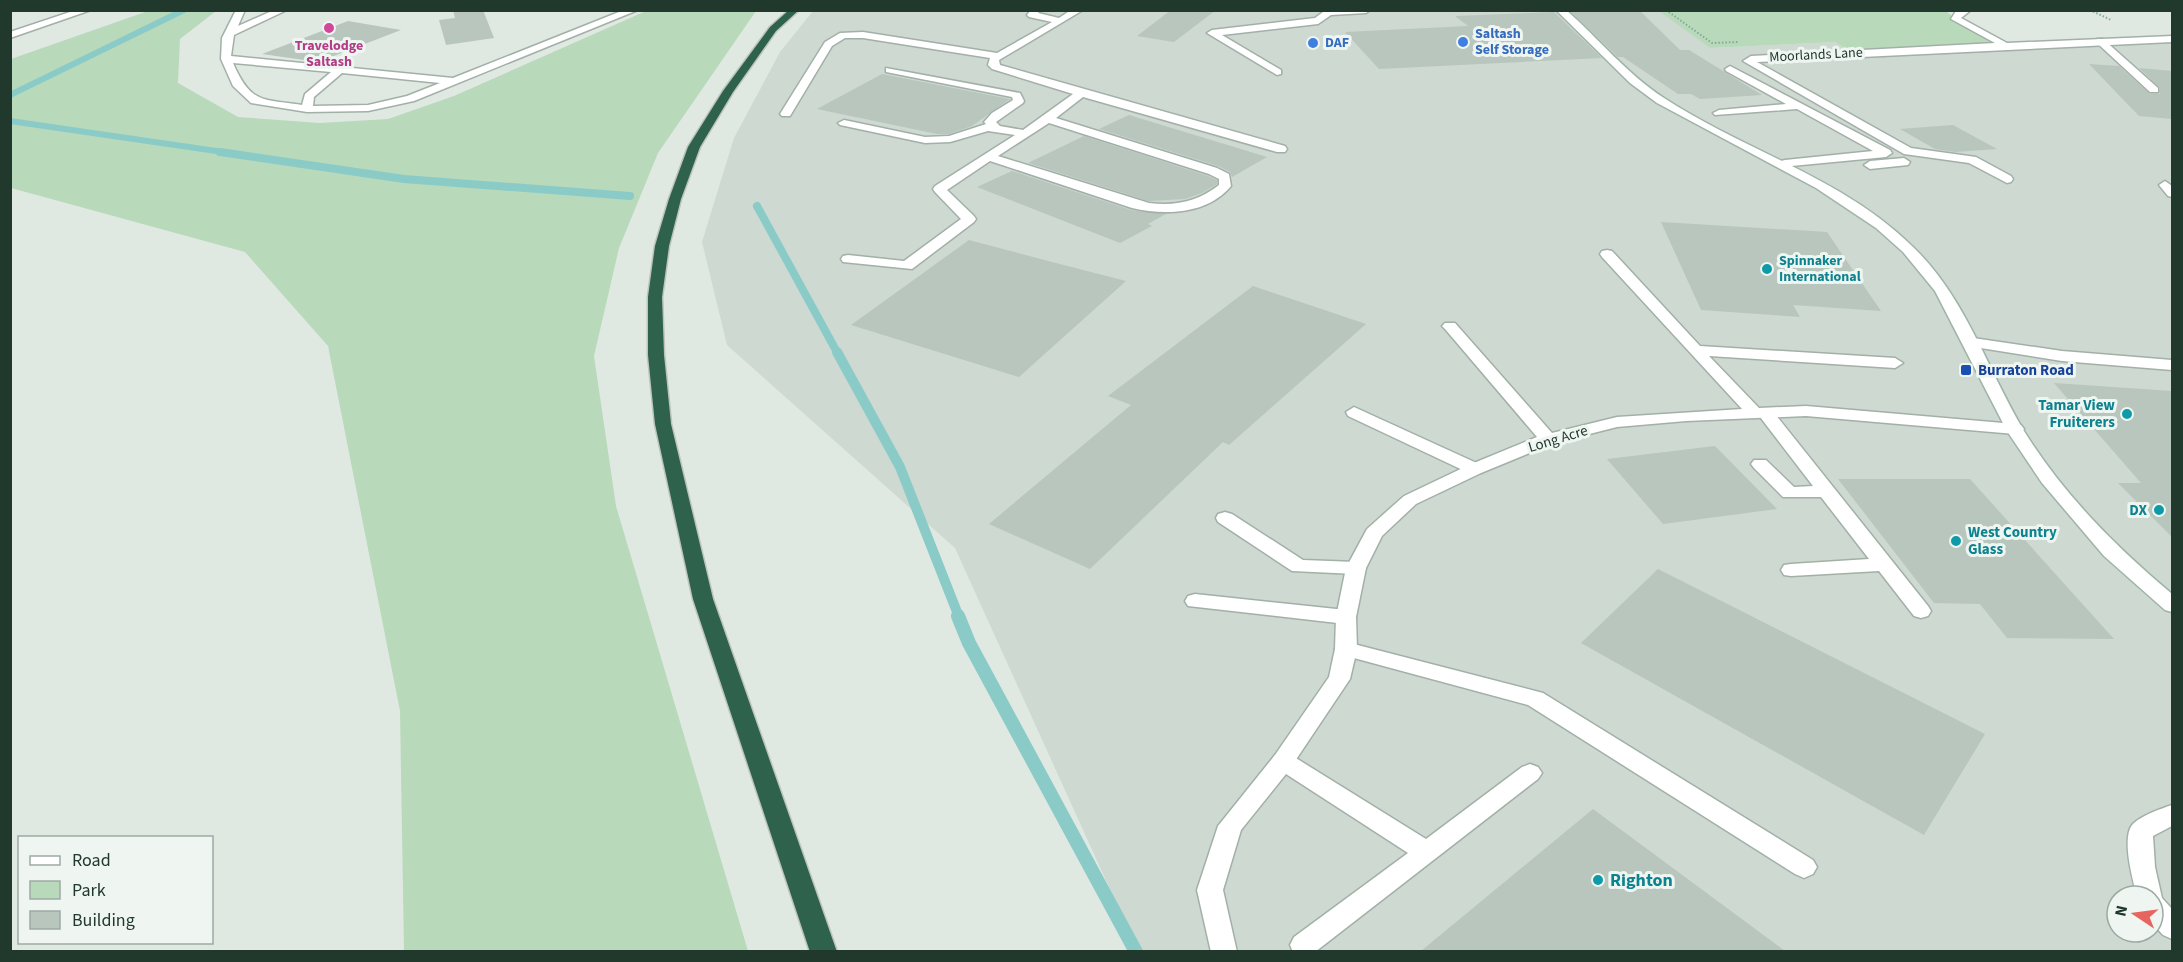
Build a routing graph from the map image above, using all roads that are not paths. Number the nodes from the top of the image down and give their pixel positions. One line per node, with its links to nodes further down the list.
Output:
1 (87, 10): 16 (street)
2 (241, 10): 15 (street)
3 (283, 10): 15 (street)
4 (634, 10): 26 (street)
5 (778, 10): 14 (highway)
6 (795, 10): 14 (highway)
7 (1036, 10): 13 (street)
8 (1079, 10): 13 (street)
9 (1366, 10): 12 (street)
10 (1560, 10): 41 (street)
11 (1967, 10): 19 (street)
12 (1328, 11): 25 (street)
13 (1061, 21): 21 (street)
14 (773, 29): 73 (highway)
15 (229, 33): 20 (street)
16 (10, 35)
17 (2172, 39): 18 (street, Moorlands Lane)
18 (2100, 40): 19 (street, Moorlands Lane); 27 (street)
19 (2007, 46): 42 (street, Moorlands Lane)
20 (226, 59): 23 (street); 30 (street)
21 (999, 62): 28 (street); 32 (street)
22 (1730, 69): 29 (street)
23 (340, 70): 26 (street); 30 (street)
24 (890, 70): 35 (street)
25 (1277, 72)
26 (456, 82): 30 (street)
27 (2154, 90)
28 (1081, 93): 33 (street); 37 (street)
29 (1797, 106): 31 (street); 39 (street)
30 (307, 109)
31 (1719, 113)
32 (786, 114)
33 (1048, 119): 36 (street); 38 (street)
34 (844, 123): 35 (street)
35 (995, 127): 36 (street)
36 (1026, 134): 38 (street)
37 (1281, 149)
38 (989, 157): 44 (street)
39 (1834, 160): 40 (street); 41 (street)
40 (1904, 162)
41 (1785, 164): 46 (street)
42 (2007, 179)
43 (1607, 254): 47 (street)
44 (848, 260)
45 (1450, 326): 53 (street)
46 (1973, 344): 49 (street); 52 (street)
47 (1695, 350): 48 (street); 51 (street)
48 (1895, 363)
49 (2172, 364)
50 (1354, 412): 55 (street)
51 (1760, 413): 52 (street, Long Acre); 53 (street, Long Acre); 56 (street)
52 (2015, 429): 62 (street)
53 (1548, 439): 55 (street, Long Acre)
54 (1760, 464): 56 (street)
55 (1475, 469): 59 (street, Long Acre)
56 (1827, 491): 58 (street)
57 (1225, 518): 59 (street)
58 (1884, 564): 60 (street); 63 (street)
59 (1356, 568): 64 (street, Long Acre)
60 (1791, 570)
61 (1195, 601): 64 (street)
62 (2172, 605)
63 (1921, 611)
64 (1346, 617): 65 (street, Long Acre)
65 (1346, 649): 66 (street, Long Acre); 70 (street)
66 (1283, 761): 69 (street); 74 (street)
67 (1530, 773): 69 (street)
68 (2172, 815): 71 (street)
69 (1426, 852): 72 (street)
70 (1804, 867)
71 (2147, 884)
72 (1303, 945)
73 (824, 951)
74 (1224, 951)

